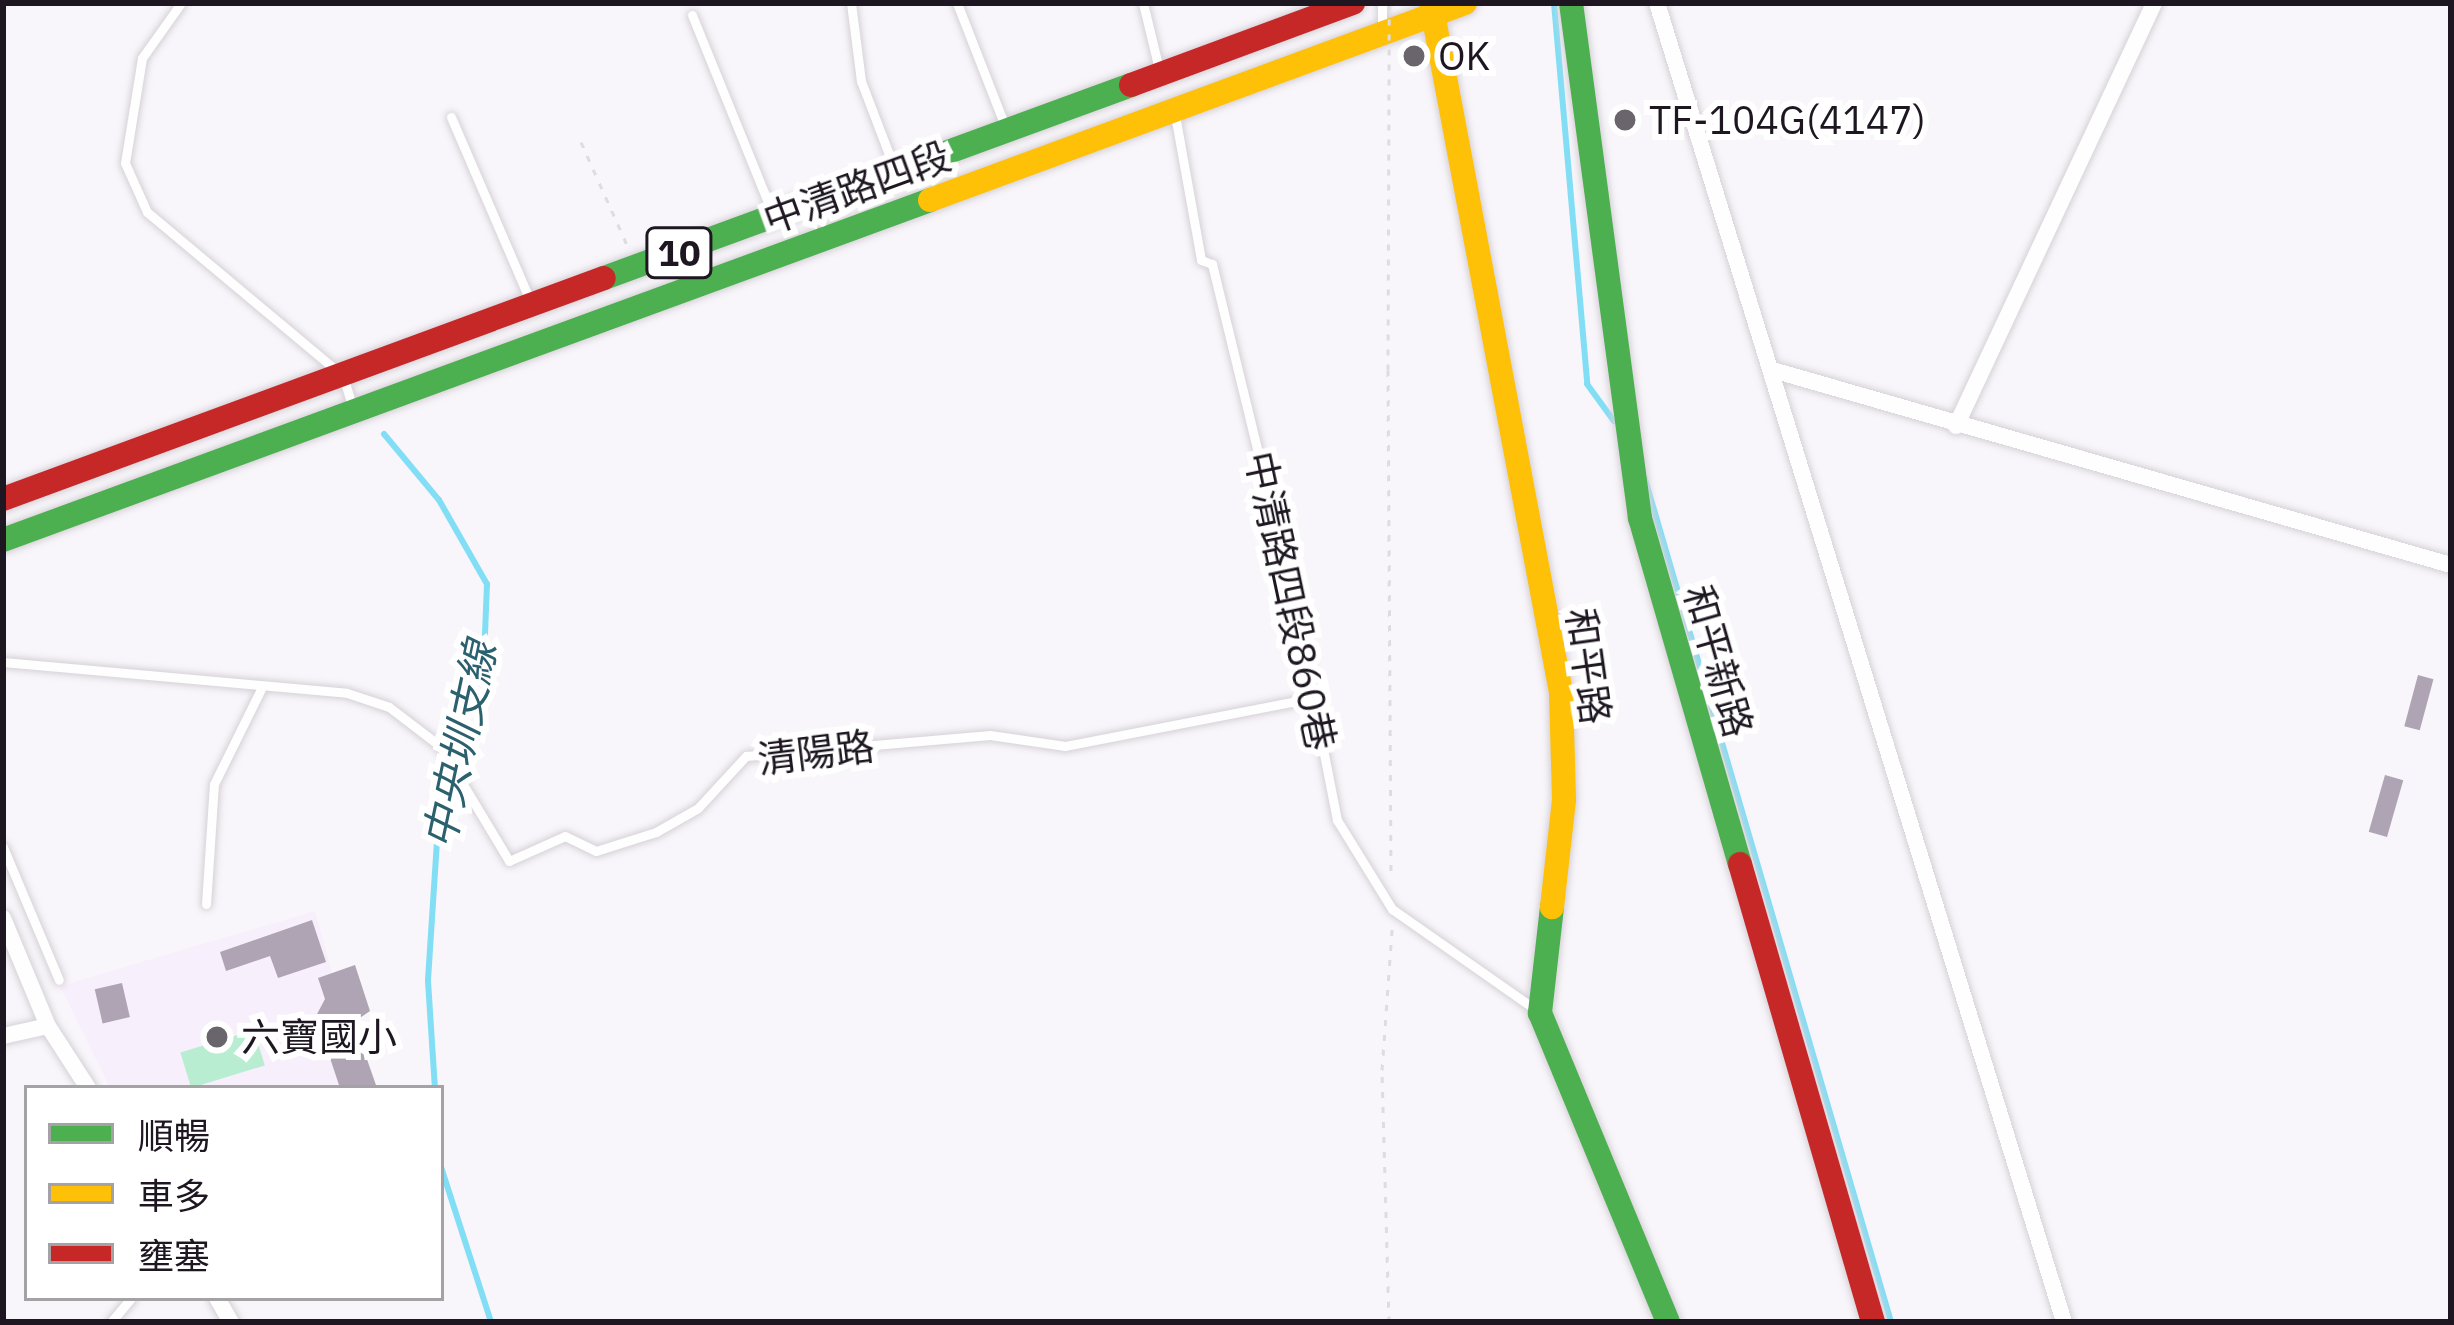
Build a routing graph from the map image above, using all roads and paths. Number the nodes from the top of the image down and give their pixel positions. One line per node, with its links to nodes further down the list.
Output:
1 (181, 3): 27 (lane)
2 (851, 3): 22 (lane)
3 (957, 3): 19 (lane)
4 (1143, 3): 15 (lane)
5 (1386, 3): 13 (lane); 38 (path, bridge)
6 (1465, 3): 11 (main road, 中清路四段 / 10)
7 (1571, 3): 47 (main road, 和平新路)
8 (1658, 3): 26 (street)
9 (2154, 3): 29 (street)
10 (1340, 5): 14 (lane); 15 (main road, 中清路四段 / 10)
11 (1431, 9): 13 (main road, 中清路四段 / 10); 41 (main road, 和平路)
12 (692, 15): 23 (lane)
13 (1382, 34): 14 (main road, 中清路四段 / 10)
14 (1348, 46): 16 (main road, 中清路四段 / 10)
15 (1161, 74): 17 (main road, 中清路四段 / 10)
16 (1174, 110): 21 (main road, 中清路四段 / 10); 35 (lane, 中清路四段860巷)
17 (1055, 113): 19 (main road, 中清路四段 / 10); 21 (main road)
18 (451, 117): 25 (lane)
19 (1007, 131): 22 (main road, 中清路四段 / 10)
20 (581, 142): 24 (path)
21 (1070, 148): 28 (main road, 中清路四段 / 10)
22 (896, 172): 23 (main road, 中清路四段 / 10)
23 (774, 217): 24 (main road, 中清路四段 / 10)
24 (637, 267): 25 (main road, 中清路四段 / 10)
25 (533, 306): 27 (main road, 中清路四段 / 10)
26 (1776, 371): 29 (street); 48 (street)
27 (343, 376): 28 (lane); 30 (main road, 中清路四段 / 10)
28 (354, 411): 31 (main road, 中清路四段 / 10)
29 (1956, 426): 32 (street)
30 (3, 499)
31 (3, 540)
32 (2451, 565)
33 (3, 662): 34 (lane, 清陽路)
34 (262, 686): 35 (lane, 清陽路); 37 (lane)
35 (1313, 698): 38 (lane, 中清路四段860巷)
36 (3, 847): 40 (lane)
37 (206, 904)
38 (1391, 909): 41 (lane, 中清路四段860巷); 45 (path)
39 (3, 919): 42 (street)
40 (59, 980)
41 (1540, 1013): 46 (main road, 和平路)
42 (48, 1025): 43 (street); 44 (street)
43 (3, 1036)
44 (86, 1085)
45 (1389, 1322)
46 (1668, 1322)
47 (1873, 1322)
48 (2064, 1322)

